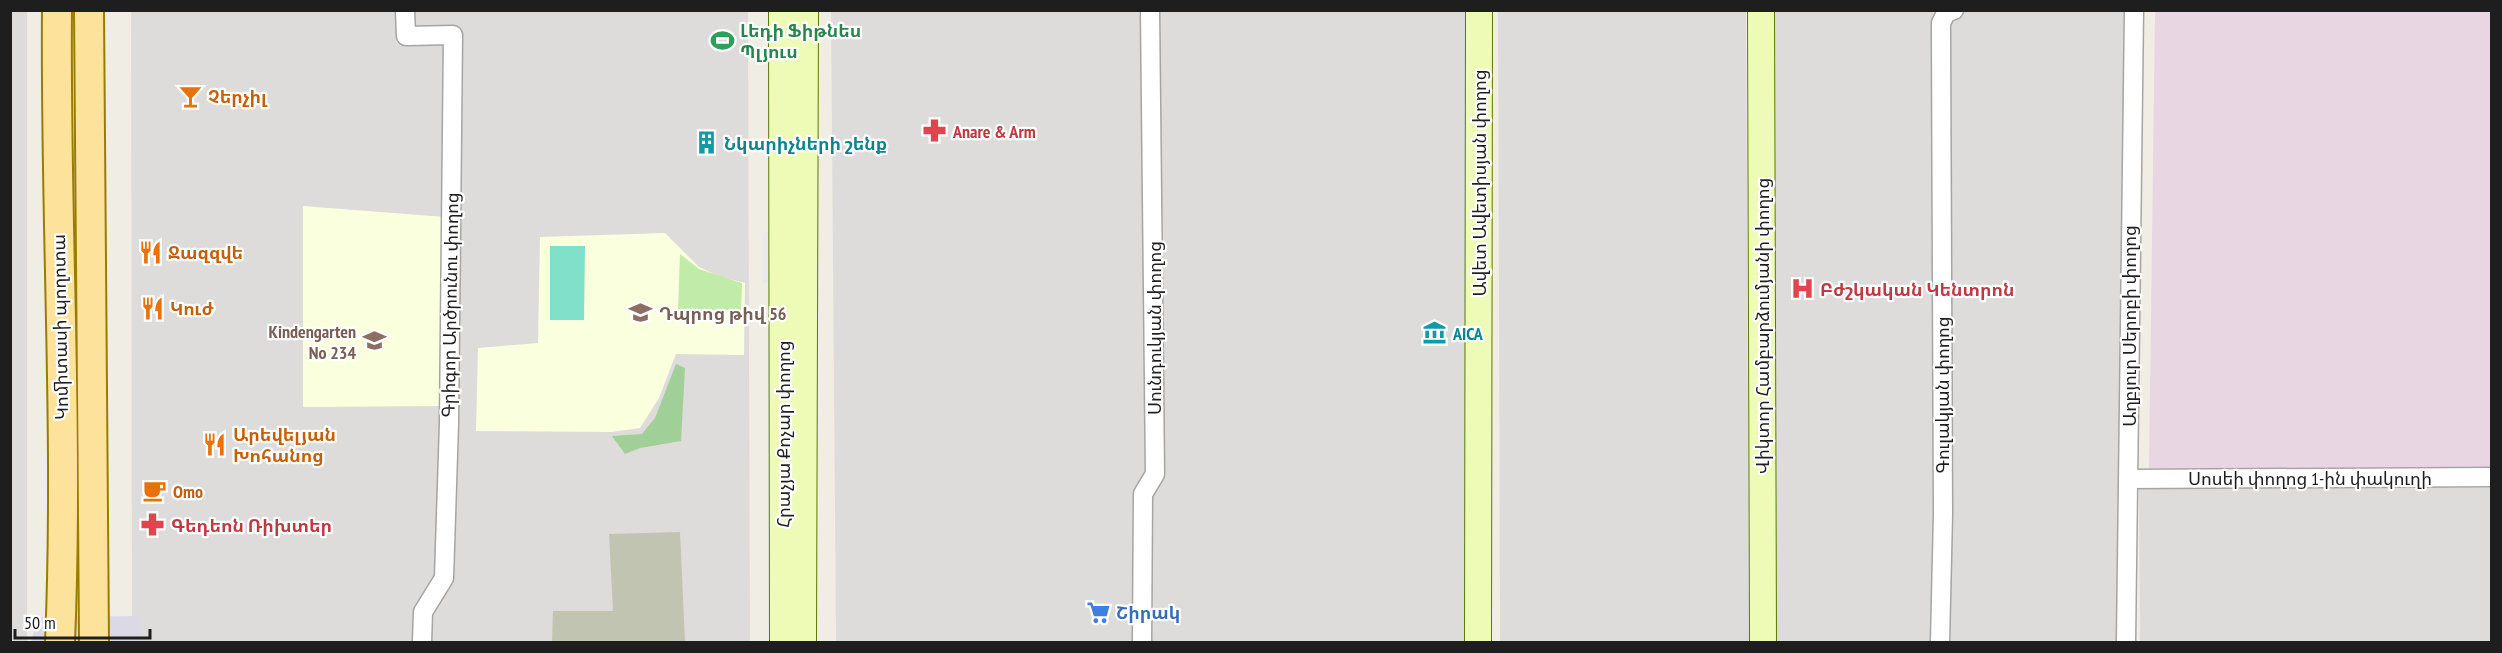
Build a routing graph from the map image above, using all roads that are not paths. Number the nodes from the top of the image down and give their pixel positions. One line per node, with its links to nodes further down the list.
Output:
1 (57, 10): 13 (main road, Կոմիտասի պողոտա)
2 (89, 10): 14 (main road, Կոմիտասի պողոտա)
3 (405, 10): 15 (street, Գրիգոր Արծրունու փողոց)
4 (782, 10): 16 (main road, Հրաչյա Քոչար փողոց)
5 (806, 10): 17 (main road, Հրաչյա Քոչար փողոց)
6 (1150, 10): 18 (street, Սունդուկյան փողոց)
7 (1479, 10): 19 (main road, Ավետ Ավետիսյան փողոց)
8 (1761, 10): 20 (main road, Վիկտոր Համբարձումյանի փողոց)
9 (1954, 10): 21 (street, Գուլակյան փողոց)
10 (2134, 10): 12 (street, Աղբյուր Սերոբի փողոց)
11 (2492, 477): 12 (street, Սոսեի փողոց 1-ին փակուղի)
12 (2129, 479): 22 (street, Աղբյուր Սերոբի փողոց)
13 (60, 642)
14 (94, 642)
15 (422, 642)
16 (783, 642)
17 (803, 642)
18 (1142, 642)
19 (1478, 642)
20 (1763, 642)
21 (1940, 642)
22 (2126, 642)

